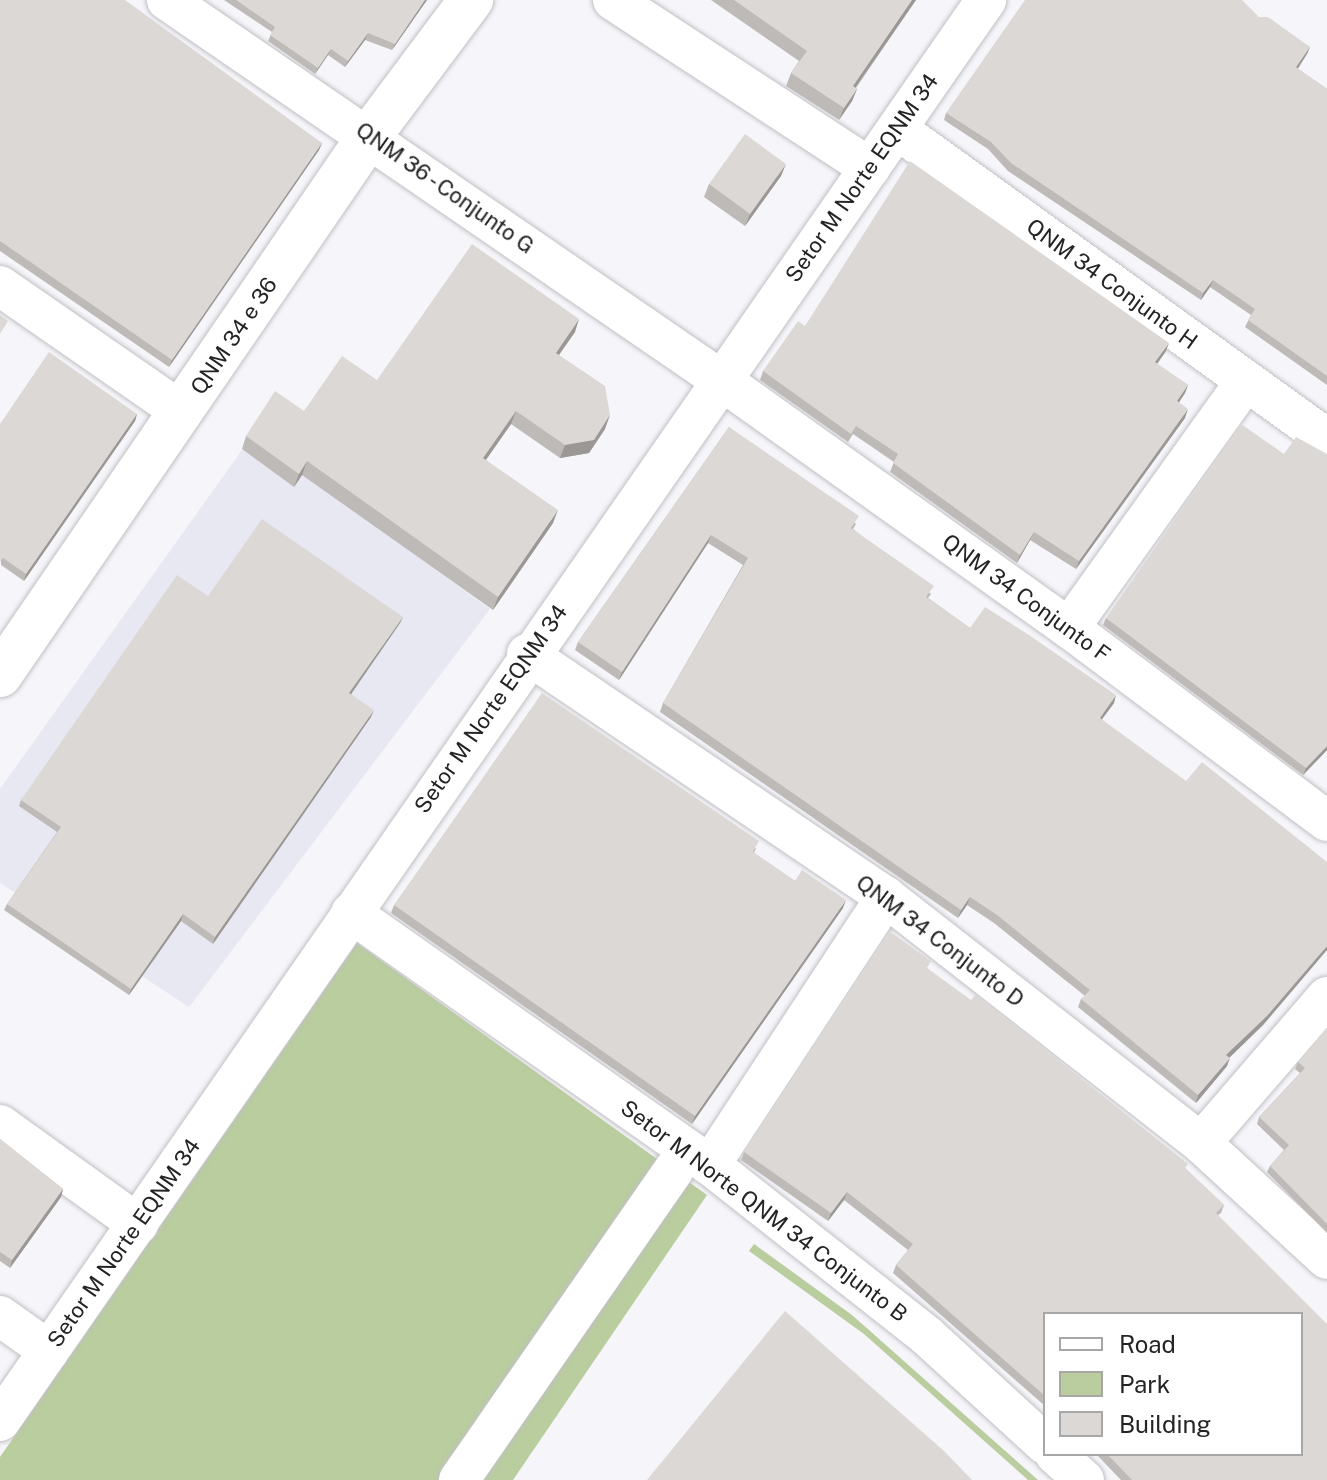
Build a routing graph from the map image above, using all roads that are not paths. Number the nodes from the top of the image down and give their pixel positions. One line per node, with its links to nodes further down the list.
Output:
1 (167, 0): 6 (street, QNM 36 - Conjunto G)
2 (471, 0): 6 (street, QNM 34 e 36)
3 (613, 0): 7 (street)
4 (986, 0): 5 (street, Setor M Norte EQNM 34)
5 (897, 129): 7 (street, Setor M Norte EQNM 34); 10 (street, QNM 34 Conjunto H)
6 (370, 135): 9 (street, QNM 36 - Conjunto G); 11 (street, QNM 34 e 36)
7 (870, 168): 9 (street, Setor M Norte EQNM 34)
8 (0, 286): 11 (street)
9 (721, 380): 13 (street, QNM 34 Conjunto F); 14 (street, Setor M Norte EQNM 34)
10 (1246, 381): 12 (street, QNM 34 Conjunto H); 13 (street)
11 (182, 412): 15 (street, QNM 34 e 36)
12 (1327, 439)
13 (1069, 628): 16 (street, QNM 34 Conjunto F)
14 (527, 654): 17 (street, QNM 34 Conjunto D); 18 (street, Setor M Norte EQNM 34)
15 (1, 672)
16 (1327, 821)
17 (886, 897): 21 (street, QNM 34 Conjunto D); 22 (street)
18 (351, 913): 22 (street, Setor M Norte QNM 34 Conjunto B); 23 (street, Setor M Norte EQNM 34)
19 (1327, 997): 21 (street)
20 (0, 1125): 23 (street)
21 (1201, 1143): 24 (street, QNM 34 Conjunto D)
22 (692, 1168): 28 (street, Setor M Norte QNM 34 Conjunto B); 30 (street)
23 (138, 1224): 26 (street, Setor M Norte EQNM 34)
24 (1327, 1259)
25 (0, 1316): 26 (street)
26 (49, 1351): 27 (street, Setor M Norte EQNM 34)
27 (0, 1421)
28 (1043, 1442)
29 (1057, 1456): 31 (street)
30 (459, 1480)
31 (1084, 1480)

